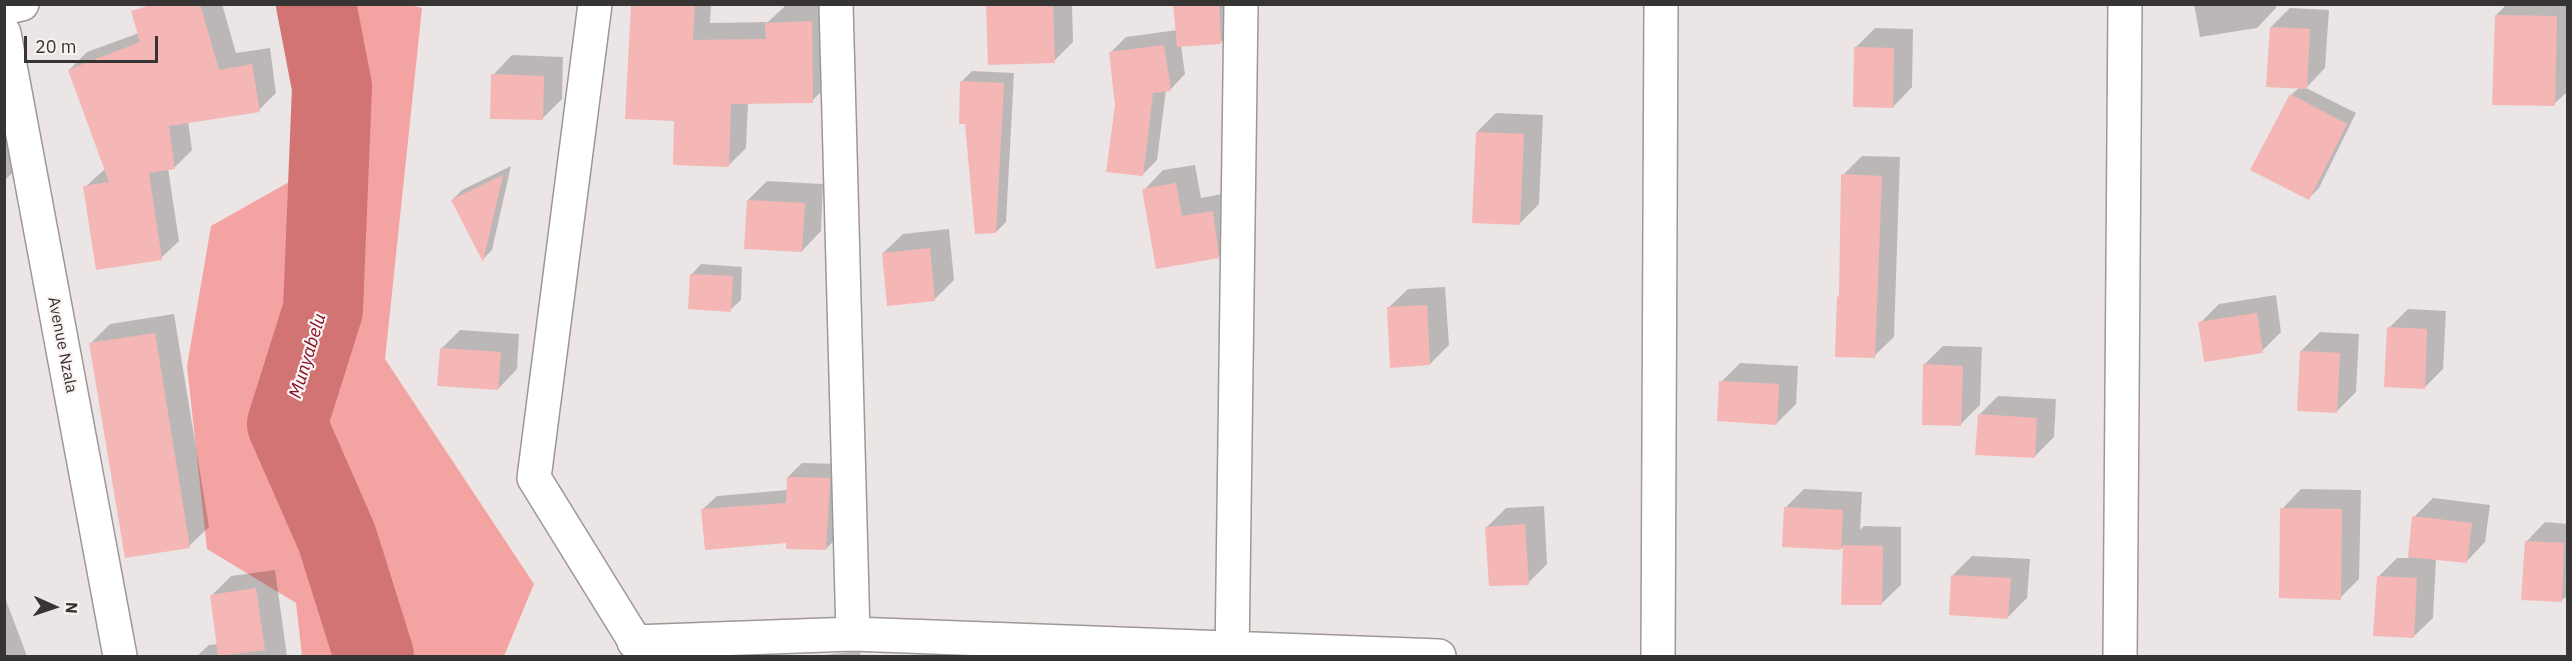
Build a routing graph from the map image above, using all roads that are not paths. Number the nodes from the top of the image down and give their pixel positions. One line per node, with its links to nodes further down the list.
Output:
1 (22, 4): 7 (street)
2 (595, 4): 10 (street)
3 (836, 4): 9 (street)
4 (1240, 4): 11 (street)
5 (1661, 4): 14 (street)
6 (2125, 4): 15 (street)
7 (4, 8)
8 (4, 33): 12 (street, Avenue Nzala)
9 (853, 634): 10 (street); 11 (street)
10 (639, 649)
11 (1232, 652): 13 (street)
12 (120, 657)
13 (1439, 657)
14 (1658, 657)
15 (2120, 657)

